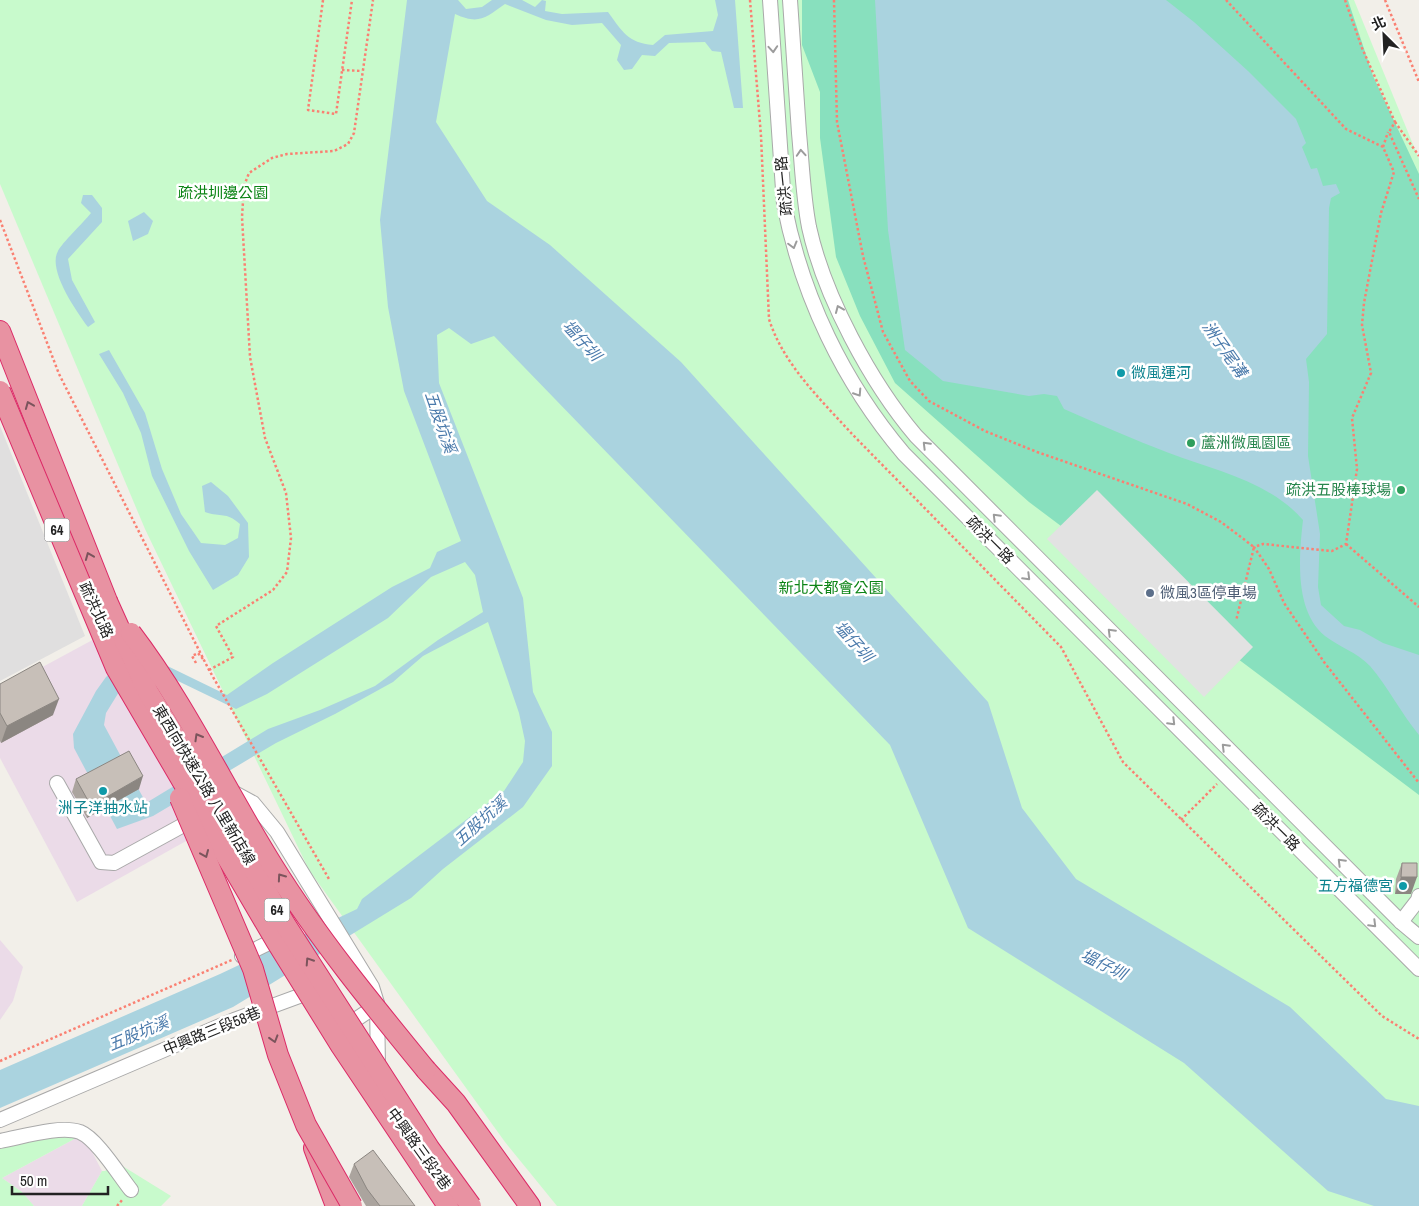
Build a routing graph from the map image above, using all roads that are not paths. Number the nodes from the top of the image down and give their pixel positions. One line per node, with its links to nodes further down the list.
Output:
1 (770, 0): 18 (street, 疏洪一路, one-way to 18)
2 (790, 0): 15 (street, 疏洪一路, one-way to 2)
3 (0, 331): 6 (highway, 東西向快速公路 八里新店線 / 64, one-way to 3)
4 (0, 391): 7 (highway, 東西向快速公路 八里新店線 / 64, bridge)
5 (0, 401): 8 (street, 疏洪北路)
6 (107, 601): 21 (highway, one-way to 6, bridge); 31 (highway, 東西向快速公路 八里新店線 / 64, one-way to 6, bridge)
7 (116, 668): 24 (highway, one-way to 24, bridge); 29 (highway, 東西向快速公路 八里新店線 / 64, bridge)
8 (179, 764): 10 (street); 11 (street, 疏洪北路)
9 (57, 783): 11 (street)
10 (237, 794): 11 (street); 12 (street)
11 (206, 812): 13 (street, 疏洪北路)
12 (277, 832): 13 (street); 19 (street)
13 (236, 857): 17 (street, 疏洪北路)
14 (1419, 896): 15 (street)
15 (1401, 922): 16 (street, 疏洪一路)
16 (1419, 937)
17 (242, 956)
18 (1419, 969)
19 (376, 1006): 20 (street); 22 (street)
20 (339, 1031): 22 (street, 中興路三段58巷); 23 (street, 中興路三段58巷)
21 (426, 1070): 32 (highway); 33 (highway)
22 (378, 1093): 30 (street, 中興路三段2巷)
23 (0, 1120)
24 (306, 1125): 27 (highway, bridge); 28 (highway, bridge)
25 (0, 1141): 26 (street)
26 (131, 1190)
27 (336, 1206)
28 (352, 1206)
29 (448, 1206)
30 (459, 1206)
31 (470, 1206)
32 (514, 1206)
33 (530, 1206)

